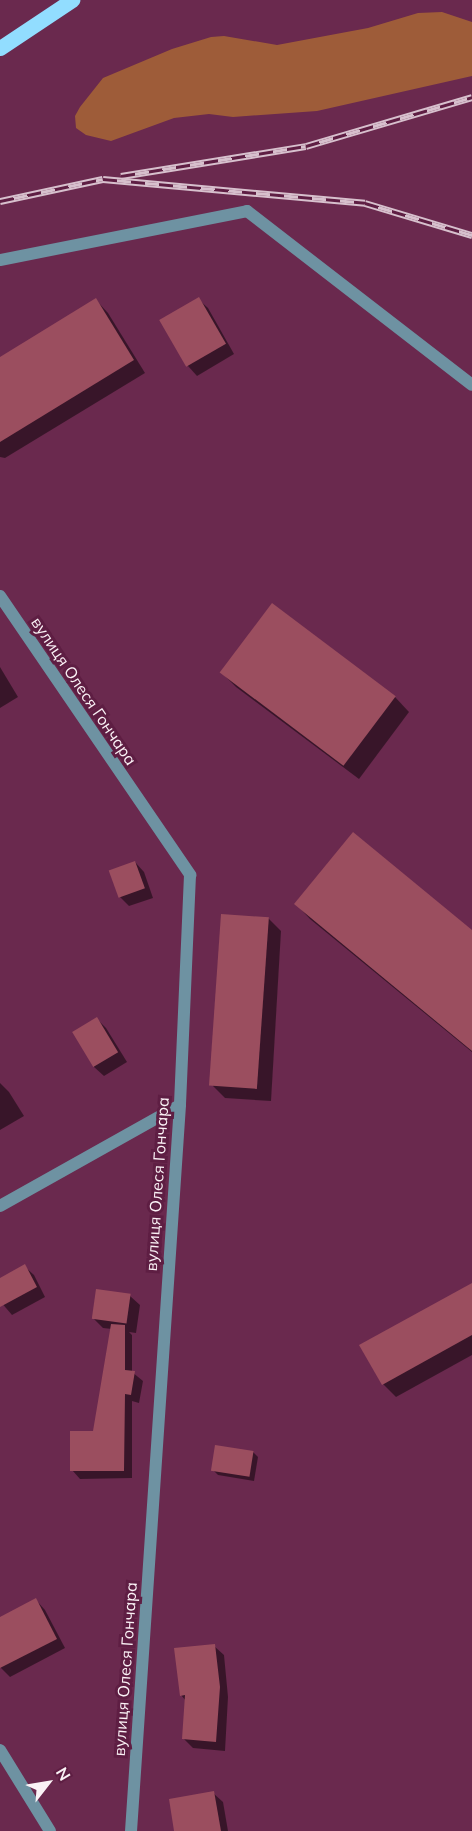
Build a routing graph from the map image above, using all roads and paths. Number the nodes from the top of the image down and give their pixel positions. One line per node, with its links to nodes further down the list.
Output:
1 (72, 0): 2 (main road)
2 (0, 48)
3 (0, 260): 4 (street)
4 (472, 385)
5 (0, 596): 6 (street, вулиця Олеся Гончара)
6 (180, 1105): 7 (street); 10 (street, вулиця Олеся Гончара)
7 (0, 1206)
8 (0, 1750): 9 (street)
9 (50, 1831)
10 (130, 1831)

